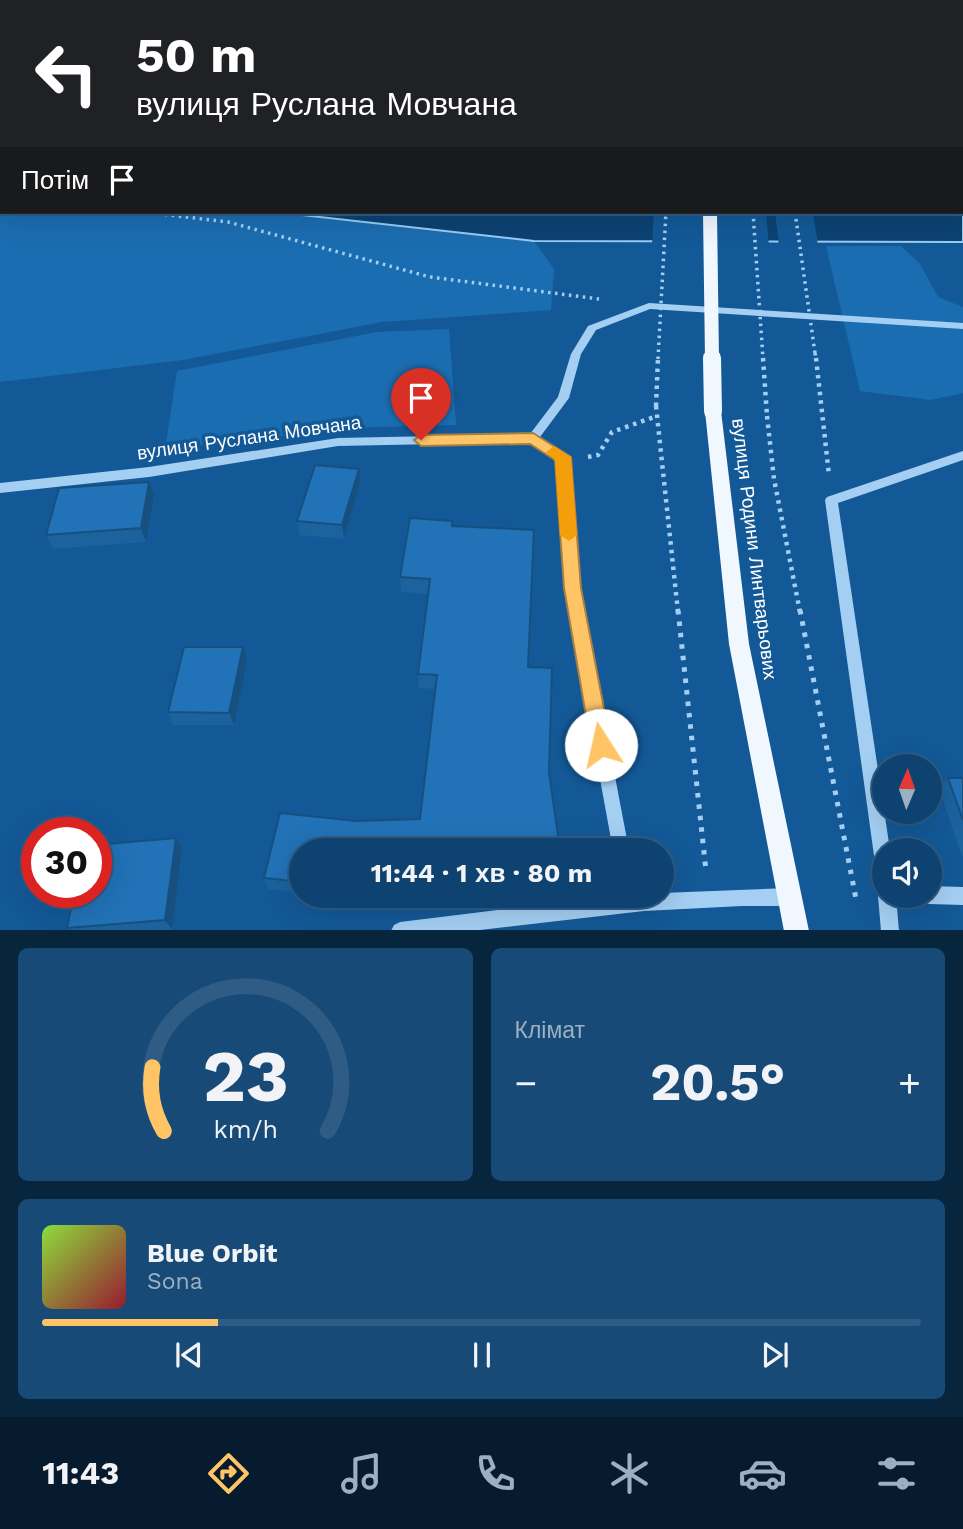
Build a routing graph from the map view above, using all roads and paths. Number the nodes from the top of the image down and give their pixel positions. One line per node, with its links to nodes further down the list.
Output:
1 (161, 214): 6 (path)
2 (666, 214): 8 (path, bridge)
3 (710, 214): 20 (main road, вулиця Родини Линтварьових, bridge)
4 (753, 214): 21 (path, bridge)
5 (795, 214): 13 (path, bridge)
6 (649, 306): 7 (street); 9 (street)
7 (963, 326)
8 (657, 416): 11 (path); 17 (path)
9 (533, 438): 11 (street); 12 (street, вулиця Руслана Мовчана)
10 (963, 455): 13 (street)
11 (563, 457): 14 (street)
12 (0, 488)
13 (831, 500): 15 (street)
14 (619, 838)
15 (879, 838)
16 (942, 895): 18 (street)
17 (708, 896): 19 (street); 20 (street)
18 (963, 896)
19 (674, 897)
20 (791, 897): 25 (main road, вулиця Родини Линтварьових)
21 (857, 903)
22 (563, 908): 24 (street)
23 (888, 908): 26 (street)
24 (400, 930)
25 (797, 930)
26 (890, 930)

